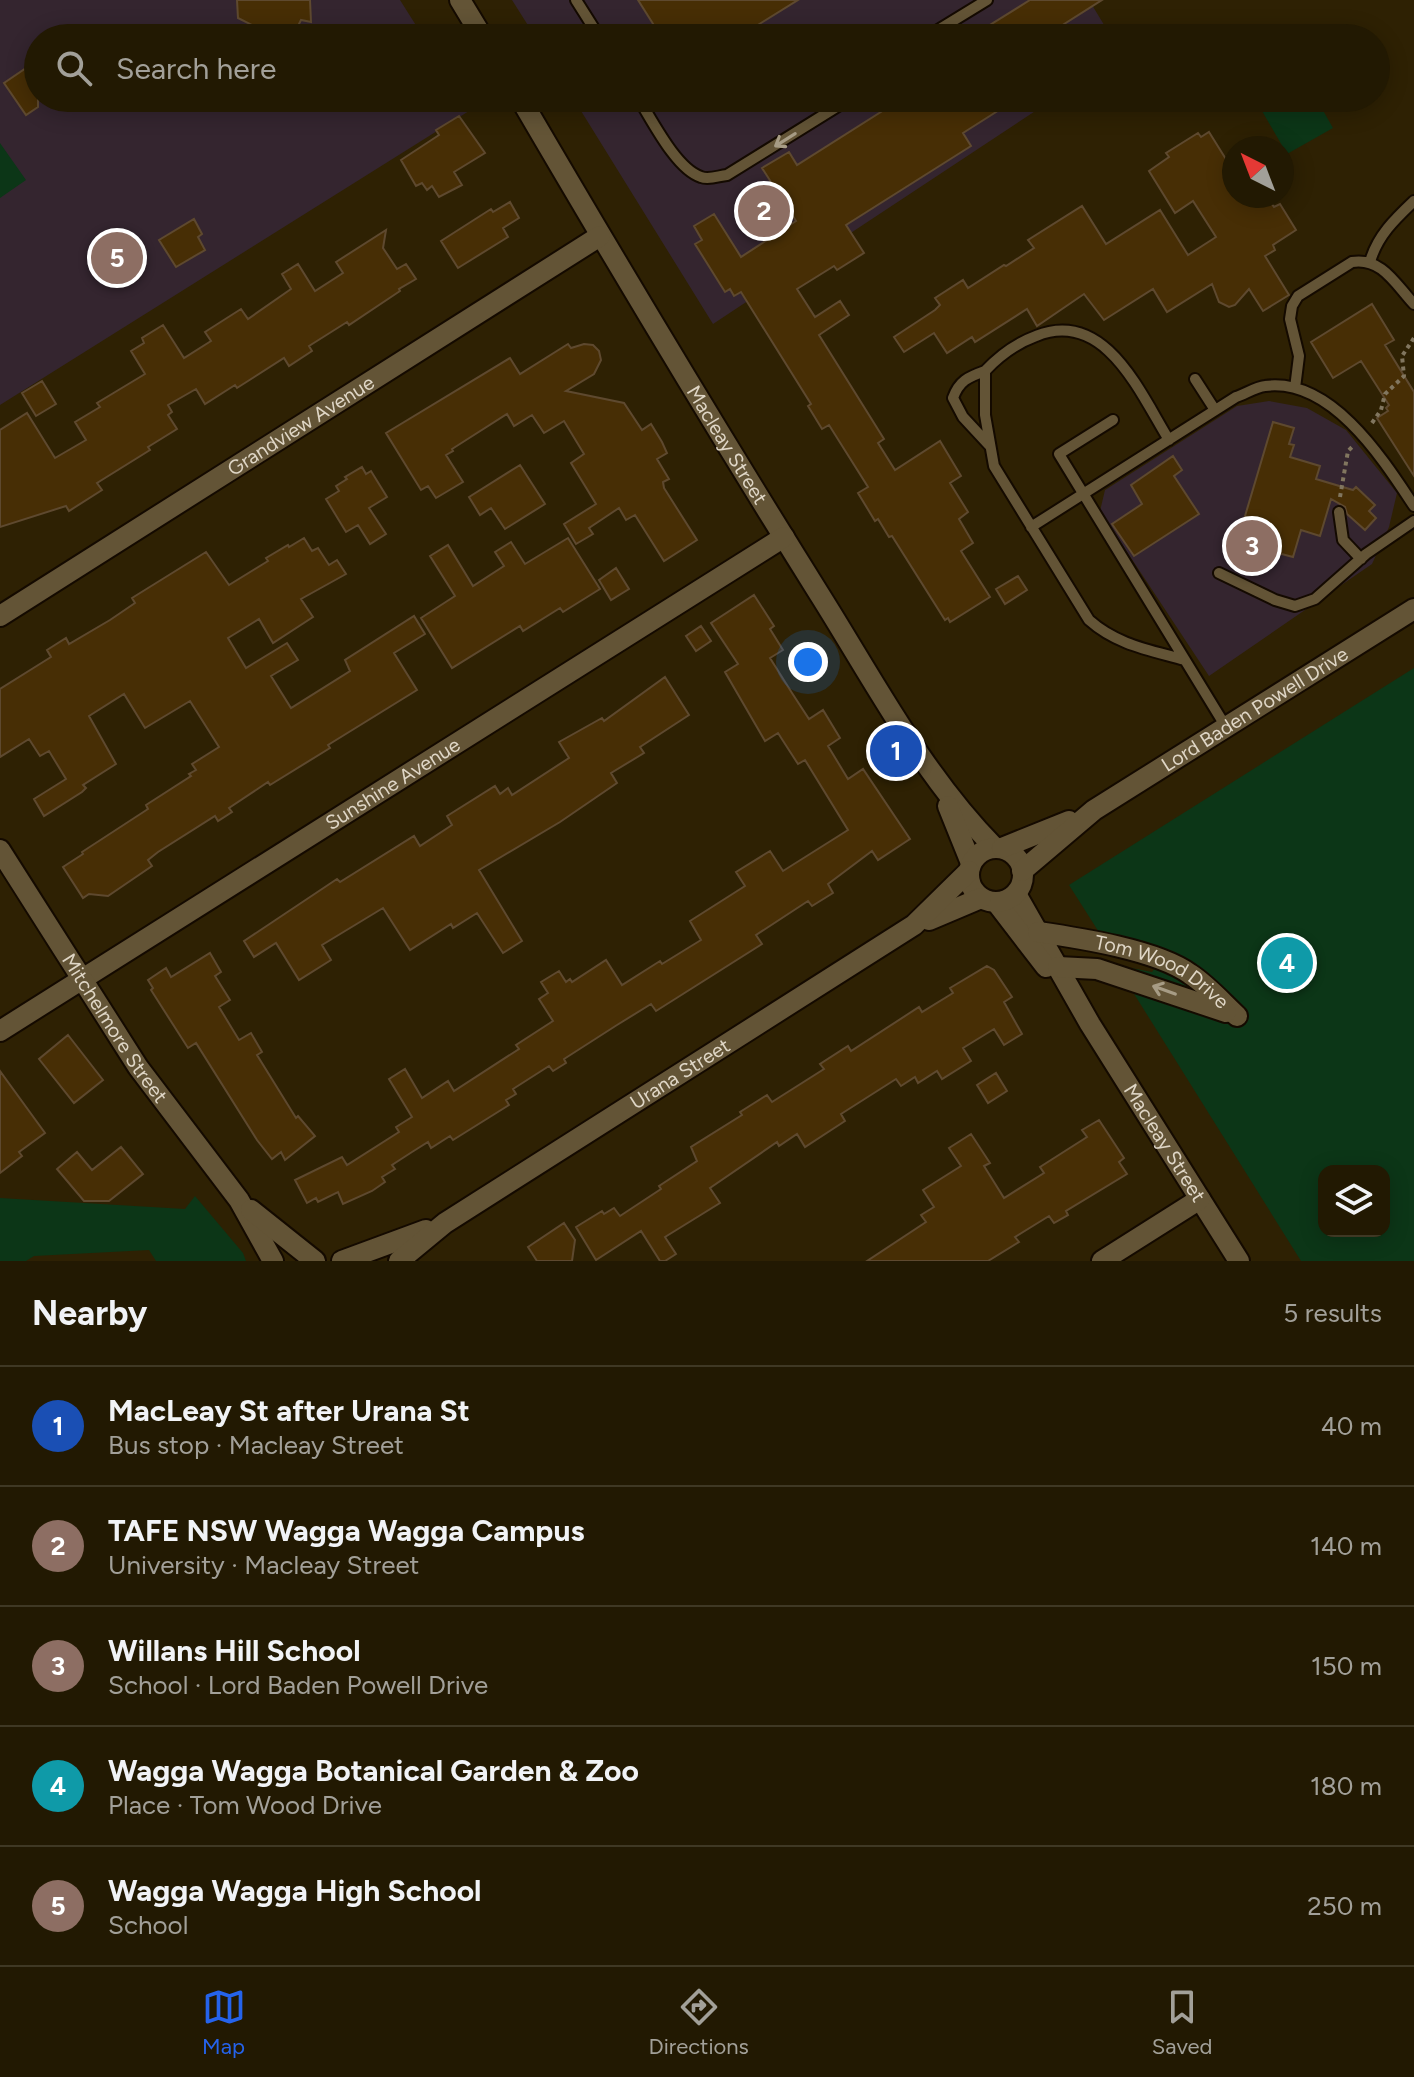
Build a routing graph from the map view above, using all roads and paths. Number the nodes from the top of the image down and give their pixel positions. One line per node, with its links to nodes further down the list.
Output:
1 (460, 0): 4 (street)
2 (576, 0): 5 (lane)
3 (987, 0): 6 (lane)
4 (475, 24)
5 (591, 24)
6 (948, 24)
7 (528, 112): 11 (street, Macleay Street)
8 (647, 112): 9 (lane, one-way to 8)
9 (828, 112)
10 (1414, 201): 12 (lane)
11 (600, 236): 28 (street, Macleay Street); 32 (street, Grandview Avenue)
12 (1370, 262): 13 (lane); 17 (lane)
13 (1414, 304)
14 (1414, 338): 20 (path)
15 (985, 371): 21 (lane); 22 (lane); 22 (lane)
16 (1195, 379): 18 (lane)
17 (1295, 388): 18 (lane); 20 (lane)
18 (1215, 410): 21 (lane)
19 (1113, 420): 23 (lane)
20 (1362, 435): 24 (lane); 25 (path)
21 (1169, 440): 23 (lane)
22 (989, 445): 27 (lane)
23 (1083, 494): 27 (lane); 33 (lane)
24 (1414, 506)
25 (1339, 512): 29 (lane)
26 (1414, 521): 29 (lane)
27 (1031, 527): 33 (lane)
28 (784, 537): 35 (street, Macleay Street); 46 (street, Sunshine Avenue)
29 (1361, 559): 30 (lane)
30 (1219, 573)
31 (1414, 609): 34 (street, Lord Baden Powell Drive)
32 (0, 616)
33 (1185, 660): 34 (lane)
34 (1226, 727): 36 (street, Lord Baden Powell Drive)
35 (941, 787): 37 (street, Macleay Street); 39 (street, Macleay Street)
36 (1094, 810): 37 (street, Lord Baden Powell Drive); 40 (street, Lord Baden Powell Drive)
37 (998, 847): 39 (street); 40 (street)
38 (0, 850): 46 (street, Mitchelmore Street)
39 (970, 867): 42 (street); 43 (street, Urana Street)
40 (1022, 871): 41 (street)
41 (1016, 894): 42 (street); 44 (street, Macleay Street)
42 (989, 900): 43 (street, Urana Street); 47 (street, Macleay Street)
43 (914, 925): 51 (street, Urana Street)
44 (1038, 932): 45 (street, Macleay Street); 45 (street, Tom Wood Drive, one-way to 45)
45 (1058, 967): 47 (street, Macleay Street)
46 (82, 980): 48 (street, Sunshine Avenue); 50 (street, Mitchelmore Street)
47 (1090, 1024): 49 (street, Macleay Street)
48 (0, 1031)
49 (1200, 1199): 56 (street); 57 (street, Macleay Street)
50 (239, 1200): 52 (street, Mitchelmore Street); 53 (street, Mitchelmore Street)
51 (445, 1223): 54 (street, Urana Street); 55 (street, Urana Street)
52 (273, 1261)
53 (315, 1261)
54 (342, 1261)
55 (399, 1261)
56 (1102, 1261)
57 (1239, 1261)

